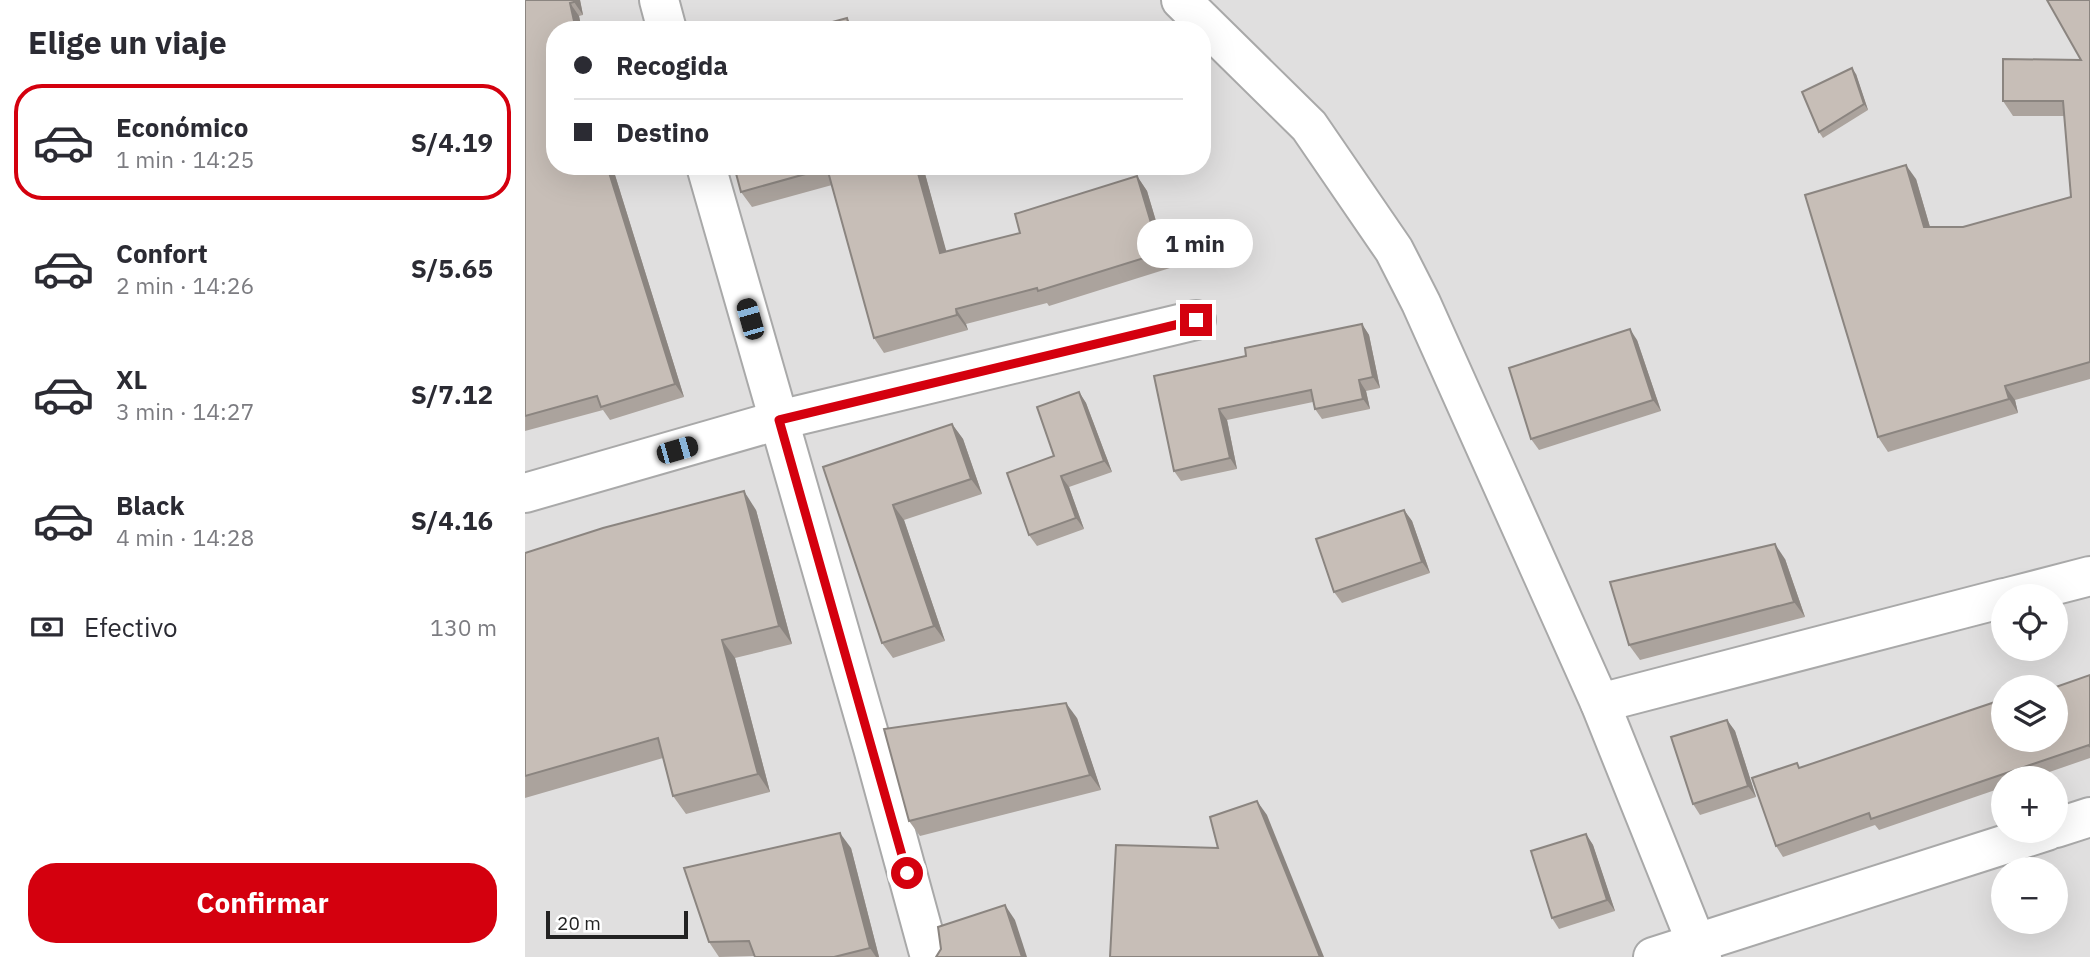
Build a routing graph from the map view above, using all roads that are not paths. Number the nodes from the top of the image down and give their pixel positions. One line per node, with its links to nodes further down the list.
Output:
1 (659, 0): 3 (street)
2 (1181, 0): 4 (street)
3 (665, 21)
4 (1202, 21)
5 (1211, 30): 13 (street)
6 (709, 175): 8 (street)
7 (1196, 320): 8 (street)
8 (779, 420): 9 (street); 18 (street)
9 (525, 494)
10 (2090, 576): 11 (street)
11 (2059, 584)
12 (1991, 601): 13 (street)
13 (1599, 703): 17 (street)
14 (2090, 817): 15 (street)
15 (2068, 824)
16 (2012, 843): 17 (street)
17 (1700, 950): 19 (street)
18 (930, 957)
19 (1653, 957)

